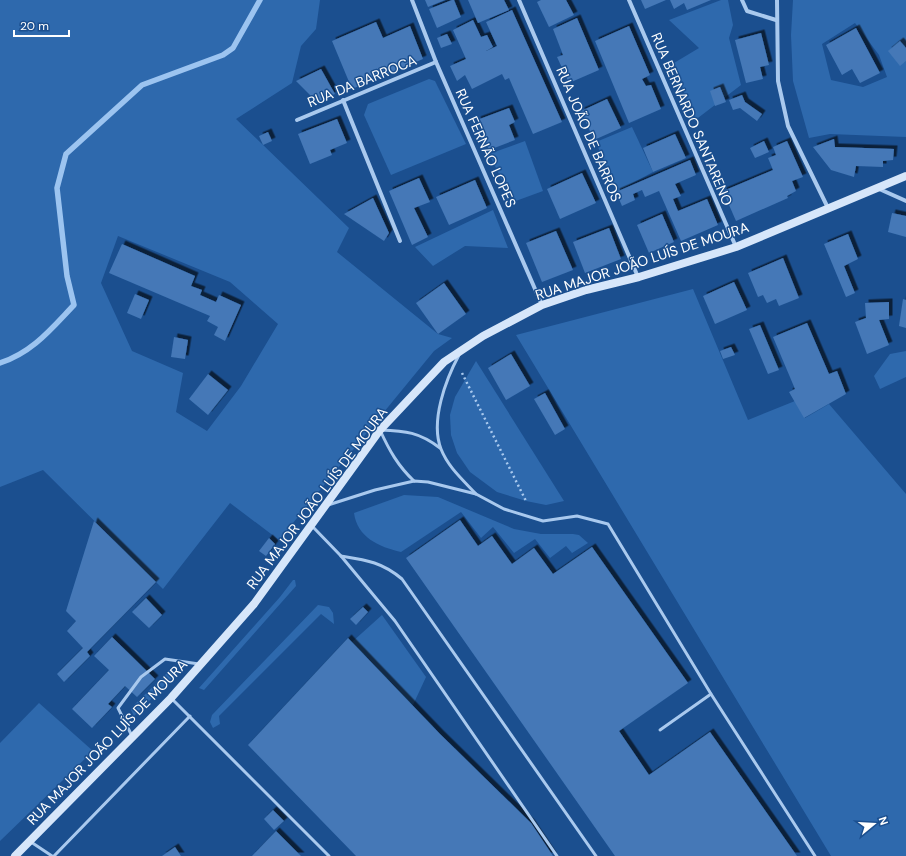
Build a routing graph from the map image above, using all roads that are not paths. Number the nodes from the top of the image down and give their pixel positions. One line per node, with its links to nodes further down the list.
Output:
1 (412, 0): 7 (street, RUA FERNÃO LOPES)
2 (519, 0): 16 (street, RUA JOÃO DE BARROS)
3 (629, 0): 15 (street, RUA BERNARDO SANTARENO)
4 (742, 0): 6 (street)
5 (777, 0): 6 (street)
6 (776, 20): 13 (street)
7 (436, 62): 8 (street, RUA DA BARROCA); 17 (street, RUA FERNÃO LOPES)
8 (343, 100): 9 (street, RUA DA BARROCA); 14 (street)
9 (297, 120)
10 (906, 176): 11 (street, RUA MAJOR JOÃO LUÍS DE MOURA)
11 (877, 188): 12 (street); 13 (street, RUA MAJOR JOÃO LUÍS DE MOURA)
12 (906, 201)
13 (828, 208): 15 (street, RUA MAJOR JOÃO LUÍS DE MOURA)
14 (400, 241)
15 (736, 247): 16 (street, RUA MAJOR JOÃO LUÍS DE MOURA)
16 (638, 278): 17 (street, RUA MAJOR JOÃO LUÍS DE MOURA)
17 (542, 305): 18 (street, RUA MAJOR JOÃO LUÍS DE MOURA)
18 (460, 352): 19 (street, RUA MAJOR JOÃO LUÍS DE MOURA); 20 (lane)
19 (380, 430): 20 (lane); 21 (lane); 23 (street, RUA MAJOR JOÃO LUÍS DE MOURA)
20 (440, 448): 22 (lane)
21 (414, 481): 22 (lane); 23 (lane)
22 (476, 494): 27 (lane)
23 (326, 506): 24 (street, RUA MAJOR JOÃO LUÍS DE MOURA)
24 (312, 526): 25 (lane); 26 (street, RUA MAJOR JOÃO LUÍS DE MOURA)
25 (341, 556): 36 (lane); 37 (lane)
26 (200, 665): 28 (street, RUA MAJOR JOÃO LUÍS DE MOURA); 31 (lane)
27 (711, 694): 30 (lane); 38 (lane)
28 (171, 698): 29 (lane); 31 (street, RUA MAJOR JOÃO LUÍS DE MOURA)
29 (190, 716): 34 (lane); 35 (lane)
30 (660, 730)
31 (132, 737): 32 (street, RUA MAJOR JOÃO LUÍS DE MOURA)
32 (30, 841): 33 (street, RUA MAJOR JOÃO LUÍS DE MOURA); 34 (lane)
33 (15, 856)
34 (53, 856)
35 (330, 856)
36 (557, 856)
37 (596, 856)
38 (815, 856)

